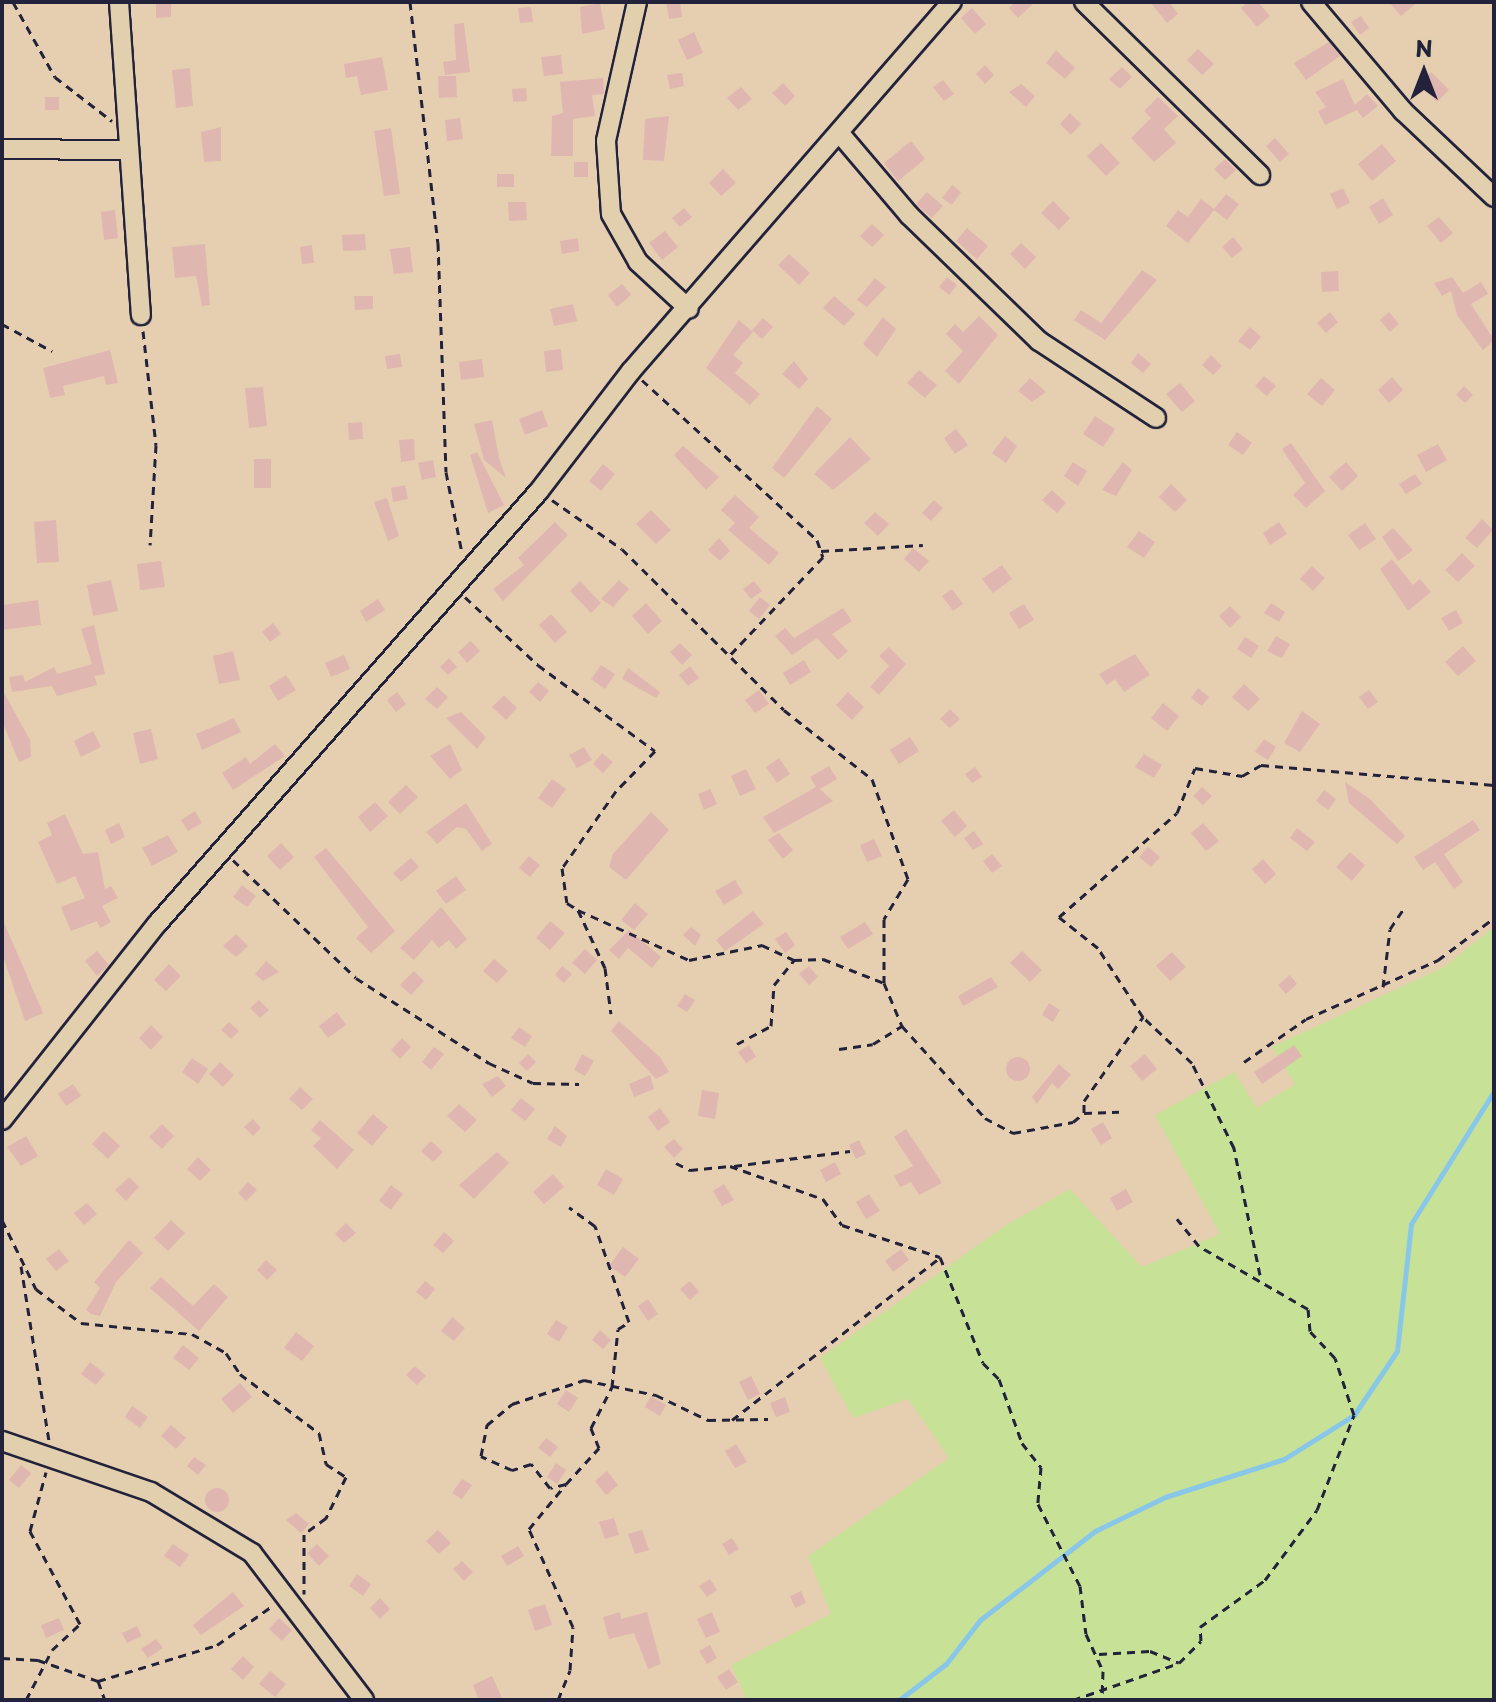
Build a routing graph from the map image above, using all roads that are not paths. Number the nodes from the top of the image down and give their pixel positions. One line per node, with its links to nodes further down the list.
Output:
1 (119, 2): 8 (street)
2 (637, 2): 11 (street)
3 (952, 2): 6 (street)
4 (1084, 2): 9 (street)
5 (1311, 2): 10 (street)
6 (842, 136): 11 (street); 13 (street)
7 (2, 149): 8 (street)
8 (128, 150): 12 (street)
9 (1260, 175)
10 (1494, 197)
11 (689, 309): 14 (street)
12 (141, 315)
13 (1156, 418)
14 (2, 1120)
15 (2, 1441): 16 (street)
16 (364, 1700)

